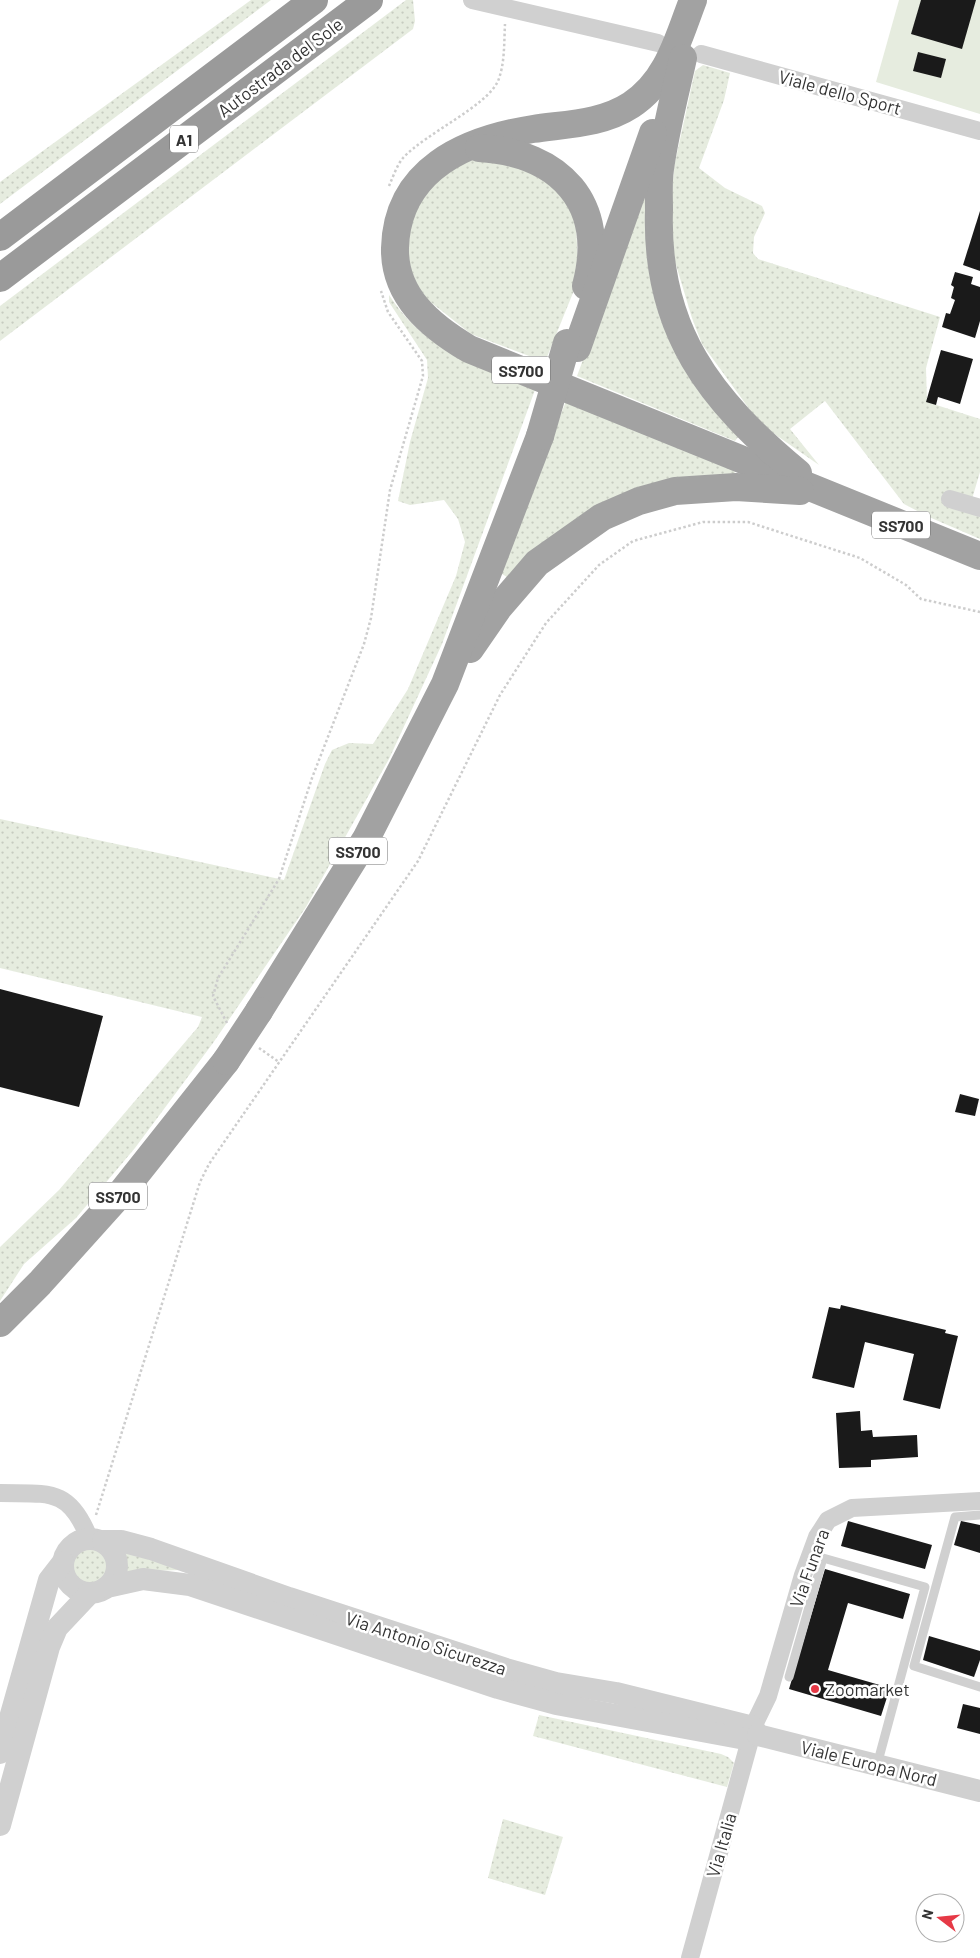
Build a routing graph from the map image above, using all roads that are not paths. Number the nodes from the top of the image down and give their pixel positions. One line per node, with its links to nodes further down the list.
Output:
1 (314, 0): 10 (highway, Autostrada del Sole / A1)
2 (369, 0): 11 (highway, Autostrada del Sole / A1)
3 (472, 0): 6 (street)
4 (693, 0): 9 (highway)
5 (704, 0): 7 (highway)
6 (658, 43)
7 (692, 56): 8 (street, Viale dello Sport); 12 (highway); 13 (highway)
8 (980, 131)
9 (470, 147): 12 (highway); 13 (highway, SS700)
10 (0, 237)
11 (0, 278)
12 (572, 346): 17 (highway, SS700, bridge)
13 (822, 493): 16 (highway, SS700); 17 (highway)
14 (950, 499): 15 (street)
15 (980, 508)
16 (980, 556)
17 (445, 684): 18 (highway, SS700, bridge)
18 (0, 1323)
19 (0, 1493): 22 (street)
20 (980, 1501): 27 (street, Via Funara)
21 (980, 1515): 26 (lane)
22 (96, 1540): 23 (street); 24 (street); 27 (street, Via Antonio Sicurezza)
23 (63, 1562): 24 (street); 28 (street)
24 (98, 1590): 27 (street, Via Antonio Sicurezza); 31 (street)
25 (789, 1677): 29 (lane)
26 (980, 1687)
27 (754, 1734): 29 (street, Viale Europa Nord); 32 (street, Via Italia)
28 (0, 1753)
29 (876, 1765): 30 (street, Viale Europa Nord)
30 (980, 1791)
31 (0, 1825)
32 (690, 1958)

